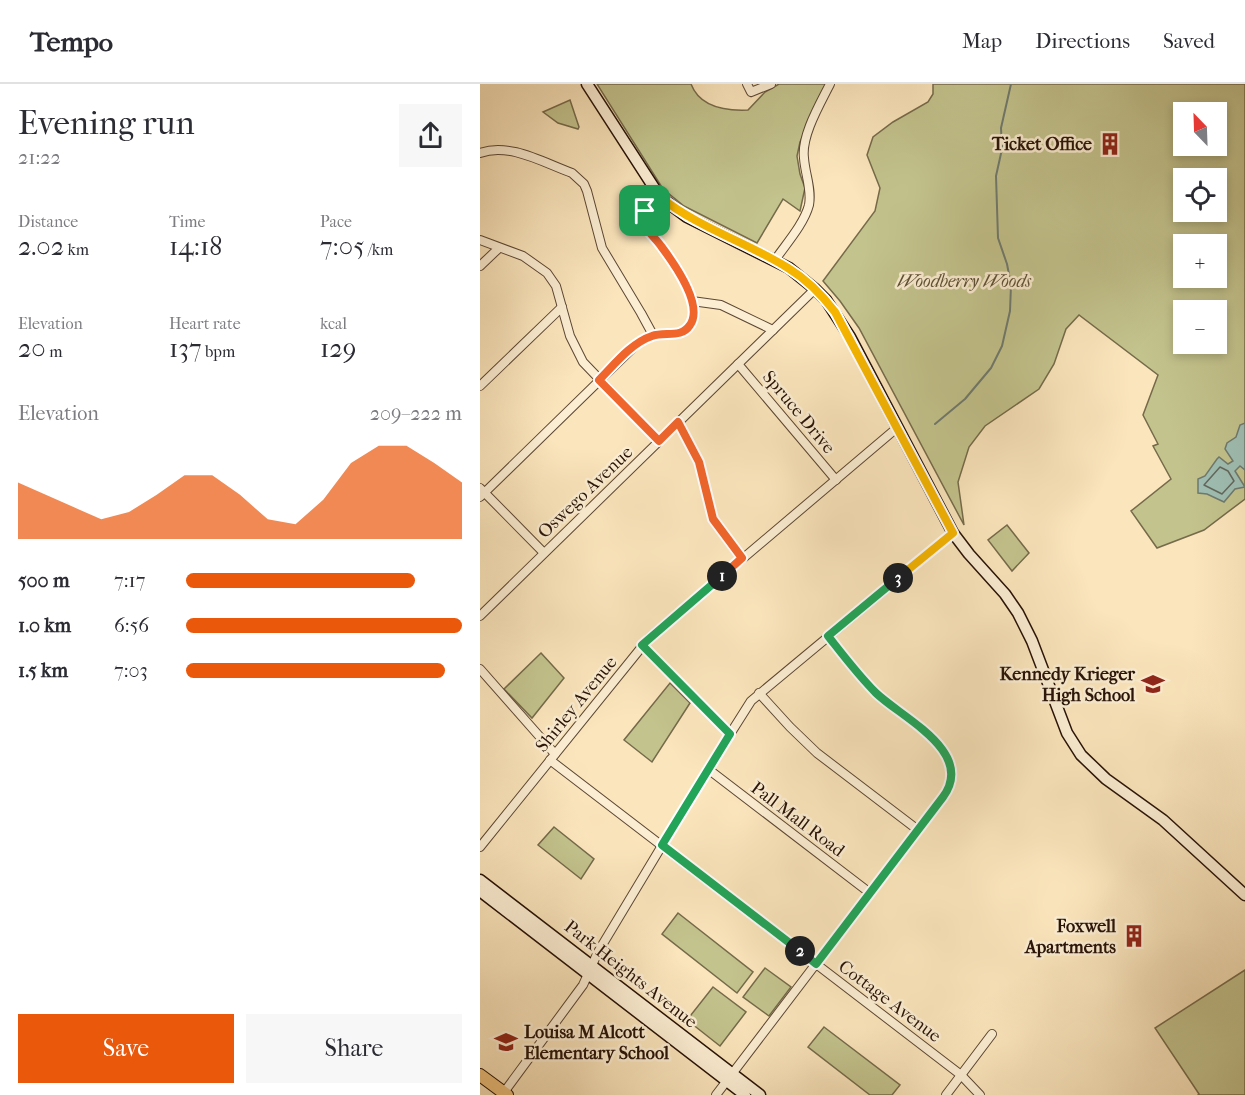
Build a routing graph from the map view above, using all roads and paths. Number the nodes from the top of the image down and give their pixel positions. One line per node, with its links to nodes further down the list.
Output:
1 (587, 84): 6 (main road)
2 (747, 84): 3 (street)
3 (771, 84)
4 (830, 84): 9 (street)
5 (480, 153): 15 (street)
6 (660, 197): 9 (main road); 12 (street)
7 (480, 240): 8 (street)
8 (499, 248): 10 (street); 13 (street)
9 (775, 260): 11 (main road)
10 (480, 266)
11 (814, 288): 14 (street, Oswego Avenue); 20 (main road)
12 (692, 301): 14 (street); 15 (street)
13 (562, 307): 17 (street); 18 (street)
14 (773, 330): 16 (street, Oswego Avenue)
15 (653, 335): 17 (street)
16 (738, 364): 19 (street, Oswego Avenue); 22 (street, Spruce Drive)
17 (599, 380): 21 (street); 23 (street)
18 (480, 386)
19 (678, 422): 21 (street, Oswego Avenue); 26 (street)
20 (898, 427): 22 (street, Shirley Avenue); 24 (main road)
21 (659, 441): 25 (street, Oswego Avenue)
22 (836, 480): 26 (street, Shirley Avenue)
23 (481, 492): 25 (street)
24 (953, 533): 28 (street); 41 (main road)
25 (544, 553): 27 (street, Oswego Avenue)
26 (742, 558): 29 (street, Shirley Avenue)
27 (480, 616)
28 (828, 636): 31 (street); 35 (street)
29 (642, 645): 32 (street); 33 (street, Shirley Avenue)
30 (480, 669): 33 (street, Cottage Avenue)
31 (759, 693): 32 (street); 35 (street)
32 (730, 734): 34 (street)
33 (553, 757): 36 (street, Cottage Avenue); 37 (street, Shirley Avenue)
34 (708, 769): 36 (street); 40 (street, Pall Mall Road)
35 (918, 830): 40 (street)
36 (662, 845): 42 (street, Cottage Avenue); 43 (street)
37 (480, 847)
38 (480, 880): 43 (main road, Park Heights Avenue)
39 (480, 891): 43 (main road, Park Heights Avenue)
40 (870, 893): 42 (street)
41 (1245, 895)
42 (816, 964): 46 (street, Cottage Avenue); 47 (street)
43 (590, 969): 47 (main road, Park Heights Avenue); 48 (street)
44 (992, 1034): 46 (street)
45 (480, 1075): 48 (main road)
46 (962, 1075): 52 (street); 53 (street, Cottage Avenue)
47 (730, 1077): 49 (street); 50 (main road, Park Heights Avenue); 51 (main road, Park Heights Avenue)
48 (505, 1094)
49 (716, 1095)
50 (745, 1095)
51 (760, 1095)
52 (946, 1095)
53 (980, 1095)

